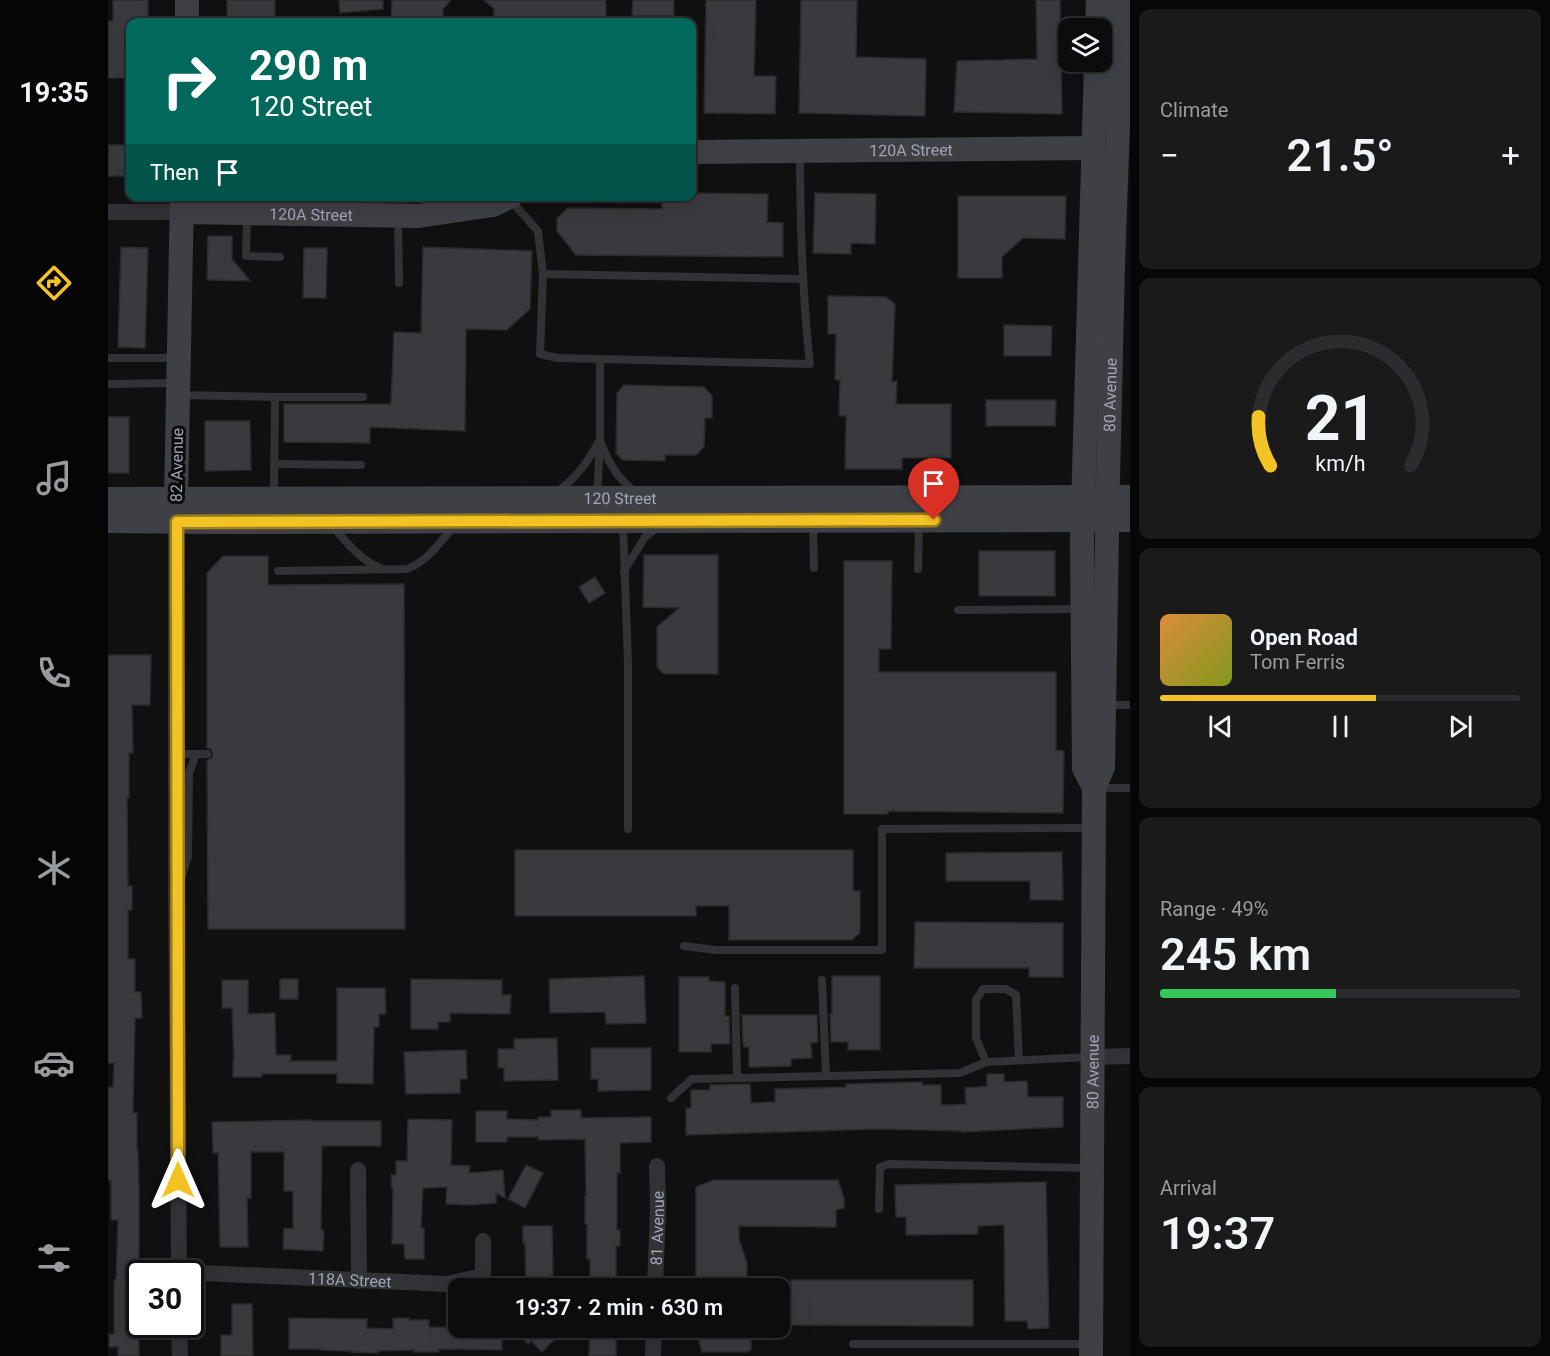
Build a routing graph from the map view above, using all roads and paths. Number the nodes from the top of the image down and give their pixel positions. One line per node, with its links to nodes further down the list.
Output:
1 (187, 0): 4 (main road)
2 (1098, 0): 5 (main road)
3 (1120, 0): 7 (main road, 80 Avenue)
4 (187, 18)
5 (1097, 18)
6 (1096, 72): 8 (main road, 80 Avenue)
7 (1124, 146): 8 (street, 120A Street); 36 (main road, 80 Avenue)
8 (1093, 148): 9 (main road, 120A Street); 35 (main road, 80 Avenue)
9 (800, 151): 10 (main road, 120A Street); 19 (lane)
10 (696, 152)
11 (501, 201): 16 (main road, 120A Street)
12 (512, 201): 18 (lane)
13 (182, 204): 14 (street, 120A Street); 15 (main road, 120A Street); 22 (main road, 82 Avenue)
14 (108, 213)
15 (247, 213): 16 (main road, 120A Street); 17 (lane)
16 (398, 216): 20 (lane)
17 (279, 257)
18 (543, 274): 19 (lane); 23 (lane)
19 (802, 279): 23 (lane)
20 (399, 283)
21 (108, 358): 22 (lane)
22 (179, 358): 25 (main road, 82 Avenue)
23 (600, 359): 28 (lane)
24 (108, 384): 25 (lane)
25 (178, 389): 26 (lane); 37 (main road, 82 Avenue)
26 (275, 397): 27 (lane); 29 (lane)
27 (363, 397)
28 (600, 440): 31 (lane); 32 (lane); 38 (lane)
29 (274, 464): 30 (lane); 34 (lane)
30 (362, 465)
31 (657, 497): 32 (main road, 120 Street); 35 (main road, 120 Street); 43 (main road)
32 (597, 498): 38 (main road, 120 Street)
33 (108, 499): 37 (main road, 120 Street)
34 (274, 499): 37 (main road, 120 Street); 38 (main road, 120 Street)
35 (1083, 508): 36 (main road, 120 Street); 40 (main road, 120 Street); 51 (main road, 80 Avenue)
36 (1119, 509): 53 (main road, 80 Avenue)
37 (176, 510): 41 (main road, 120 Street); 45 (main road, 120 Street); 55 (street, 82 Avenue)
38 (548, 510): 42 (main road, 120 Street); 43 (main road, 120 Street)
39 (813, 520): 40 (main road, 120 Street); 44 (main road, 120 Street); 46 (lane)
40 (919, 520): 47 (lane)
41 (108, 521)
42 (458, 521): 45 (main road, 120 Street); 48 (lane)
43 (624, 521): 44 (main road, 120 Street); 50 (lane)
44 (675, 521): 50 (lane)
45 (330, 522): 48 (lane)
46 (814, 568)
47 (918, 569)
48 (383, 570): 49 (lane)
49 (278, 571)
50 (624, 572): 61 (lane)
51 (1083, 609): 52 (lane); 58 (main road, 80 Avenue)
52 (958, 610)
53 (1104, 705): 54 (lane); 58 (main road, 80 Avenue)
54 (1130, 705)
55 (177, 754): 56 (lane); 62 (street, 82 Avenue)
56 (196, 754): 57 (lane); 62 (lane)
57 (207, 754)
58 (1094, 788): 59 (lane); 60 (main road, 80 Avenue)
59 (1130, 788)
60 (1093, 828): 63 (lane); 67 (main road, 80 Avenue)
61 (628, 829)
62 (176, 894): 78 (street, 82 Avenue)
63 (684, 946)
64 (822, 980): 70 (lane)
65 (735, 988): 71 (lane)
66 (1130, 1056): 67 (street)
67 (1093, 1057): 68 (lane); 74 (main road, 80 Avenue)
68 (1019, 1060): 69 (lane); 69 (lane)
69 (986, 1062): 70 (lane)
70 (826, 1076): 71 (lane)
71 (737, 1078): 72 (lane)
72 (671, 1098)
73 (657, 1166): 80 (street, 81 Avenue)
74 (1092, 1168): 76 (lane); 85 (main road, 80 Avenue)
75 (358, 1170): 81 (street)
76 (879, 1209)
77 (483, 1241): 81 (street, 118A Street)
78 (179, 1260)
79 (204, 1274): 81 (street, 118A Street)
80 (656, 1278)
81 (359, 1281)
82 (179, 1338): 86 (street)
83 (654, 1338): 87 (street)
84 (853, 1344): 85 (lane)
85 (1091, 1350)
86 (180, 1356)
87 (653, 1356)

